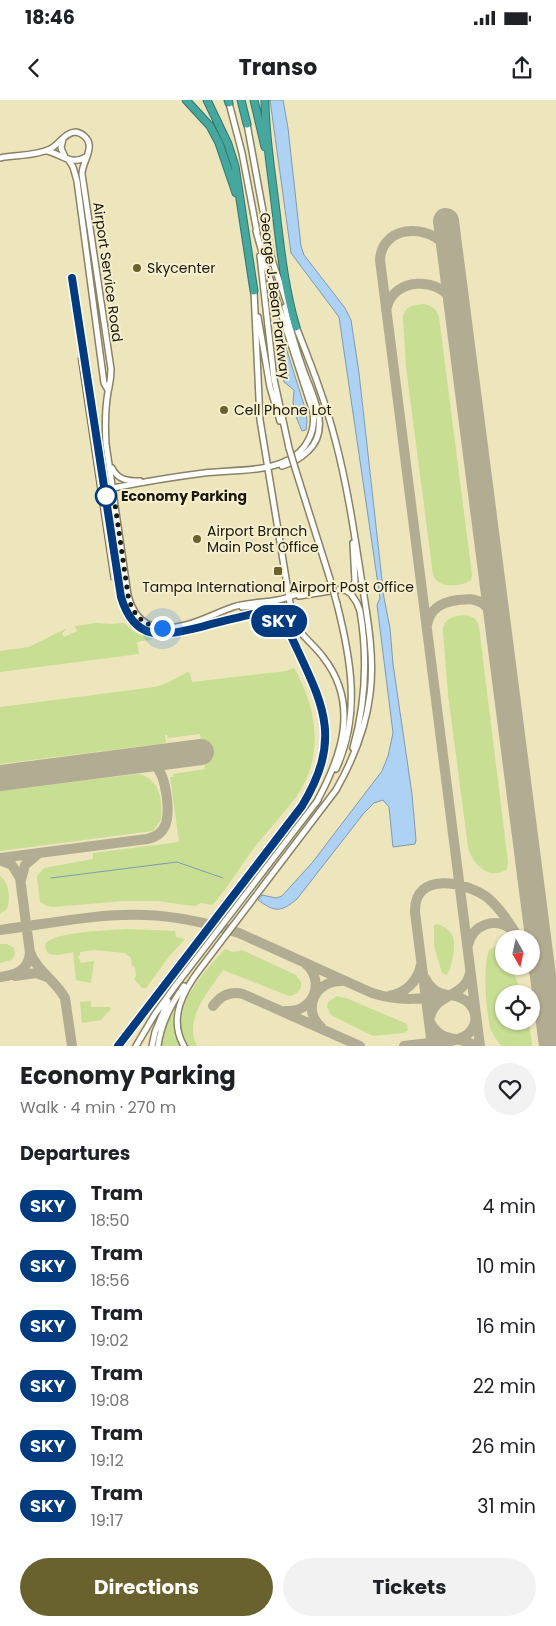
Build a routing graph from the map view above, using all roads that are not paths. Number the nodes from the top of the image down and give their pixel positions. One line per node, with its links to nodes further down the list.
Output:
1 (186, 100): 15 (highway)
2 (207, 100): 15 (highway)
3 (241, 100): 8 (highway)
4 (245, 100): 8 (highway)
5 (254, 100): 14 (highway)
6 (265, 100): 14 (highway)
7 (228, 102): 16 (street, George J. Bean Parkway)
8 (248, 124): 17 (street, George J. Bean Parkway)
9 (63, 139): 10 (street); 11 (street); 13 (street)
10 (44, 151): 12 (street); 13 (street)
11 (86, 157): 13 (street); 20 (street, Airport Service Road)
12 (0, 158)
13 (67, 159): 20 (street, Airport Service Road)
14 (272, 180): 19 (highway)
15 (246, 229): 18 (highway)
16 (256, 231): 21 (street, George J. Bean Parkway); 23 (street)
17 (277, 277): 19 (street, George J. Bean Parkway); 23 (street)
18 (254, 291): 21 (street); 23 (street)
19 (296, 327): 26 (street, George J. Bean Parkway)
20 (108, 390): 22 (street, Airport Service Road)
21 (289, 448): 32 (street, George J. Bean Parkway, bridge)
22 (109, 463): 24 (street); 25 (street, Airport Service Road)
23 (266, 467): 24 (street); 28 (street)
24 (151, 480): 25 (street)
25 (113, 488): 29 (street, Airport Service Road)
26 (350, 505): 27 (street); 31 (street, George J. Bean Parkway)
27 (349, 591): 28 (street, Airport Service Road); 31 (street)
28 (288, 597): 29 (street, Airport Service Road); 30 (street)
29 (234, 607): 30 (street)
30 (292, 615): 32 (street)
31 (345, 775): 33 (street, George J. Bean Parkway)
32 (316, 803): 34 (street, George J. Bean Parkway)
33 (200, 969): 37 (street); 38 (street, George J. Bean Parkway)
34 (176, 985): 35 (street, George J. Bean Parkway); 36 (street)
35 (136, 1046)
36 (152, 1046)
37 (158, 1046)
38 (184, 1046)

